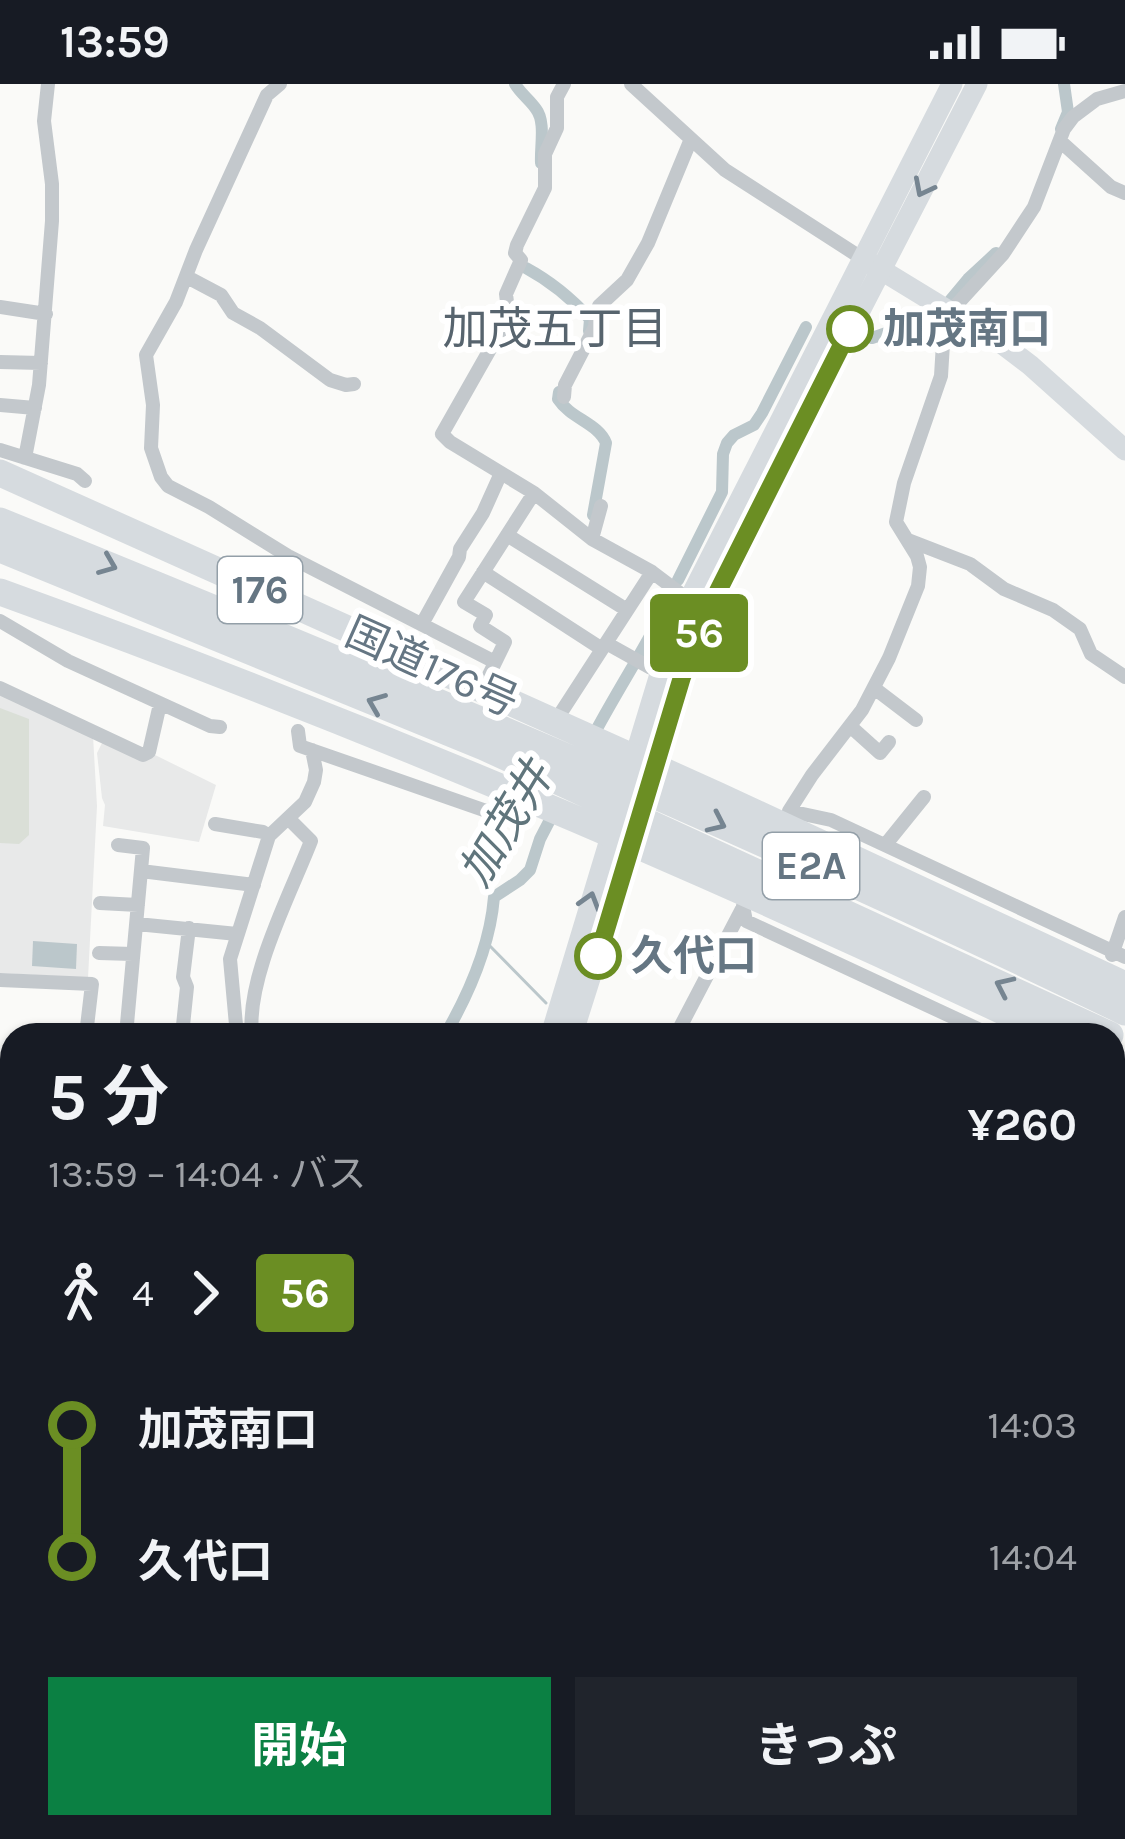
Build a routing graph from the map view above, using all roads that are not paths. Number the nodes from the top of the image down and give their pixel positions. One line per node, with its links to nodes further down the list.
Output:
1 (48, 84): 15 (street)
2 (280, 84): 12 (street)
3 (564, 84): 25 (street)
4 (631, 84): 8 (street)
5 (952, 84): 11 (main road)
6 (977, 84): 11 (main road, one-way to 11)
7 (1125, 91): 9 (street)
8 (691, 139): 11 (street); 19 (street)
9 (1060, 141): 10 (street); 14 (street)
10 (1125, 193)
11 (872, 263): 14 (main road); 41 (main road); 58 (main road)
12 (187, 277): 18 (street); 27 (street)
13 (0, 307): 15 (street)
14 (949, 313): 23 (main road); 34 (street)
15 (46, 314): 17 (street)
16 (0, 362): 17 (street)
17 (41, 363): 21 (street)
18 (354, 384)
19 (564, 397)
20 (0, 405): 21 (street)
21 (35, 408): 24 (street)
22 (0, 450): 24 (street)
23 (1125, 450)
24 (14, 470): 26 (street); 52 (highway, 国道176号 / 176)
25 (501, 473): 29 (street); 44 (street)
26 (85, 481)
27 (181, 492): 28 (street); 36 (street)
28 (163, 493)
29 (534, 493): 32 (street); 33 (street)
30 (601, 506): 33 (street)
31 (0, 521): 52 (highway, E2A, one-way to 52)
32 (507, 536): 37 (street); 42 (street)
33 (592, 538): 38 (street)
34 (908, 540): 47 (street); 49 (street)
35 (0, 549): 52 (highway, E2A, one-way to 35)
36 (288, 556): 39 (street); 44 (street)
37 (483, 572): 45 (street); 52 (street)
38 (652, 572): 41 (street); 42 (street)
39 (285, 575)
40 (0, 593): 52 (highway, 国道176号 / 176); 61 (highway)
41 (689, 600): 46 (main road)
42 (627, 610): 45 (street)
43 (0, 621): 50 (street)
44 (422, 623): 52 (street)
45 (604, 646): 46 (street); 51 (street)
46 (661, 671): 58 (main road)
47 (1125, 677)
48 (0, 688): 50 (street)
49 (874, 688): 53 (street); 54 (street)
50 (160, 704): 55 (street)
51 (562, 711): 52 (highway); 58 (highway)
52 (490, 714): 82 (highway, 国道176号 / 176); 85 (highway, E2A, one-way to 85); 98 (highway, 国道176号 / 176); 100 (highway, E2A, one-way to 52)
53 (916, 720)
54 (850, 726): 57 (street); 62 (street)
55 (220, 727)
56 (298, 730): 59 (street)
57 (889, 742)
58 (650, 748): 62 (highway); 68 (main road)
59 (312, 750): 61 (street); 63 (street)
60 (924, 796): 66 (street)
61 (523, 811): 68 (highway)
62 (789, 811): 66 (street); 80 (highway)
63 (288, 818): 65 (street); 92 (street)
64 (215, 824): 65 (street)
65 (269, 836): 70 (street)
66 (886, 844): 80 (street)
67 (118, 845): 69 (street)
68 (618, 852): 73 (highway); 93 (main road, one-way to 68); 94 (main road)
69 (141, 871): 70 (street); 72 (street)
70 (254, 885): 77 (street)
71 (100, 903): 72 (street)
72 (137, 905): 75 (street)
73 (743, 906): 95 (street); 96 (street); 97 (highway)
74 (1125, 917): 80 (street)
75 (136, 924): 76 (street); 79 (street)
76 (189, 928): 77 (street); 90 (street)
77 (237, 934): 91 (street)
78 (99, 952): 79 (street)
79 (134, 954): 83 (street)
80 (1121, 959): 99 (street)
81 (0, 980): 87 (street)
82 (1125, 985)
83 (129, 1002): 84 (street); 89 (street)
84 (147, 1003)
85 (1125, 1012)
86 (106, 1018): 88 (street)
87 (87, 1023)
88 (116, 1023)
89 (127, 1023)
90 (184, 1023)
91 (236, 1023)
92 (249, 1023)
93 (555, 1023)
94 (575, 1023)
95 (682, 1023)
96 (965, 1023)
97 (995, 1023)
98 (1027, 1023)
99 (1081, 1023)
100 (1087, 1023)

